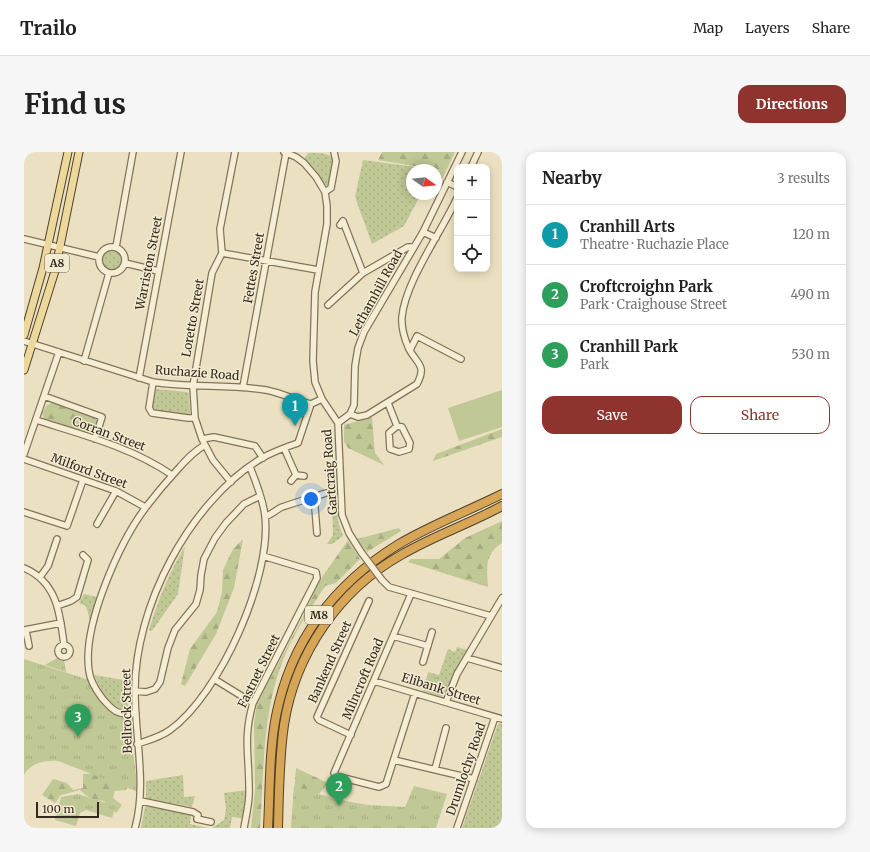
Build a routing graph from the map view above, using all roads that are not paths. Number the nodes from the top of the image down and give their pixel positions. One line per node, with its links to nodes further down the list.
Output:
1 (68, 152): 19 (main road, A8)
2 (79, 152): 21 (main road, A8)
3 (133, 152): 20 (street)
4 (181, 152): 27 (street, Warriston Street)
5 (235, 152): 23 (street)
6 (334, 152): 13 (street)
7 (462, 152): 11 (street, Lethamhill Road)
8 (478, 152): 10 (street)
9 (292, 154): 13 (street, Gartcraig Road); 25 (street, Fettes Street)
10 (472, 164)
11 (447, 182): 12 (street); 16 (street, Lethamhill Road)
12 (454, 185)
13 (324, 191): 28 (street, Gartcraig Road)
14 (456, 200): 17 (street)
15 (340, 214): 30 (street)
16 (423, 232): 17 (street); 22 (street, Lethamhill Road)
17 (436, 238): 35 (street)
18 (24, 239): 19 (street)
19 (49, 245): 21 (street); 32 (main road, A8)
20 (116, 246): 24 (street); 26 (street)
21 (60, 248): 24 (street); 34 (main road, A8)
22 (414, 248): 30 (street); 48 (street, Lethamhill Road)
23 (222, 253): 25 (street); 42 (street, Loretto Street)
24 (99, 257): 29 (street)
25 (266, 261): 28 (street); 43 (street, Fettes Street)
26 (125, 263): 27 (street); 29 (street)
27 (158, 270): 40 (street, Warriston Street)
28 (318, 270): 45 (street, Gartcraig Road)
29 (109, 273): 38 (street)
30 (363, 273): 31 (street)
31 (328, 305)
32 (24, 335)
33 (24, 341): 34 (street, Ruchazie Road)
34 (33, 344): 36 (street, Ruchazie Road); 39 (main road, A8)
35 (410, 350): 37 (street); 46 (street)
36 (58, 352): 38 (street, Ruchazie Road); 44 (street)
37 (461, 359)
38 (84, 360): 40 (street, Ruchazie Road)
39 (24, 370)
40 (139, 378): 41 (street, Ruchazie Road)
41 (153, 382): 42 (street, Ruchazie Road); 49 (street)
42 (193, 386): 43 (street, Ruchazie Road); 49 (street, Loretto Street)
43 (243, 387): 47 (street, Ruchazie Road)
44 (44, 396): 50 (street); 53 (street)
45 (322, 399): 47 (street); 51 (street, Gartcraig Road)
46 (388, 403): 48 (street); 52 (street)
47 (310, 404): 55 (street, Bellrock Street)
48 (350, 414): 51 (street)
49 (195, 418): 54 (street, Loretto Street)
50 (36, 420): 53 (street, Corran Street); 56 (street)
51 (338, 423): 84 (street, Gartcraig Road, bridge)
52 (397, 426): 52 (street)
53 (95, 439): 60 (street, Corran Street)
54 (203, 442): 57 (street); 60 (street); 65 (street, Loretto Street)
55 (284, 448): 57 (street, Bellrock Street); 61 (street)
56 (24, 454)
57 (263, 458): 59 (street, Bellrock Street)
58 (24, 459): 63 (street, Milford Street)
59 (250, 467): 65 (street, Bellrock Street); 69 (street)
60 (172, 475): 71 (street)
61 (296, 475): 62 (street); 64 (street)
62 (304, 476)
63 (83, 480): 66 (street, Milford Street); 73 (street)
64 (290, 481)
65 (231, 482): 101 (street, Bellrock Street)
66 (116, 491): 71 (street, Milford Street); 75 (street)
67 (326, 493): 70 (street)
68 (502, 494): 118 (highway, M8)
69 (260, 496): 74 (street); 101 (street)
70 (314, 496): 74 (street); 76 (street)
71 (146, 507): 105 (street)
72 (500, 508): 119 (highway, M8)
73 (24, 512)
74 (265, 516): 79 (street)
75 (100, 522)
76 (317, 533)
77 (57, 539): 83 (street)
78 (83, 554): 81 (street)
79 (263, 556): 99 (street); 104 (street, Fastnet Street)
80 (94, 558): 81 (street)
81 (88, 560): 87 (street)
82 (25, 570): 83 (street)
83 (40, 577): 87 (street)
84 (412, 594): 88 (street, Gartcraig Road); 92 (street, Milncroft Road)
85 (502, 598): 88 (street)
86 (368, 601): 109 (street, Bankend Street)
87 (57, 606): 89 (street)
88 (491, 616): 96 (street)
89 (61, 623): 90 (street); 93 (street)
90 (25, 630): 94 (street)
91 (432, 632): 95 (street)
92 (393, 636): 95 (street); 100 (street, Milncroft Road)
93 (64, 645)
94 (30, 646)
95 (428, 646): 97 (street)
96 (467, 658): 98 (street); 103 (street)
97 (423, 662)
98 (502, 668)
99 (214, 679): 104 (street); 110 (street)
100 (374, 681): 102 (street, Elibank Street); 109 (street, Milncroft Road)
101 (135, 691): 105 (street, Bellrock Street)
102 (415, 693): 103 (street, Elibank Street); 111 (street)
103 (446, 702): 106 (street, Elibank Street)
104 (253, 703): 117 (street, Fastnet Street)
105 (136, 713): 110 (street, Bellrock Street)
106 (495, 717): 107 (street, Elibank Street); 113 (street, Drumlochy Road)
107 (502, 719)
108 (446, 728): 112 (street)
109 (351, 735): 111 (street, Milncroft Road)
110 (137, 744): 114 (street, Bellrock Street)
111 (394, 760): 112 (street)
112 (435, 769): 113 (street)
113 (474, 779): 120 (street, Drumlochy Road)
114 (141, 801): 115 (street); 116 (street, Bellrock Street)
115 (212, 822)
116 (135, 828)
117 (244, 828)
118 (268, 828)
119 (278, 828)
120 (457, 828)

